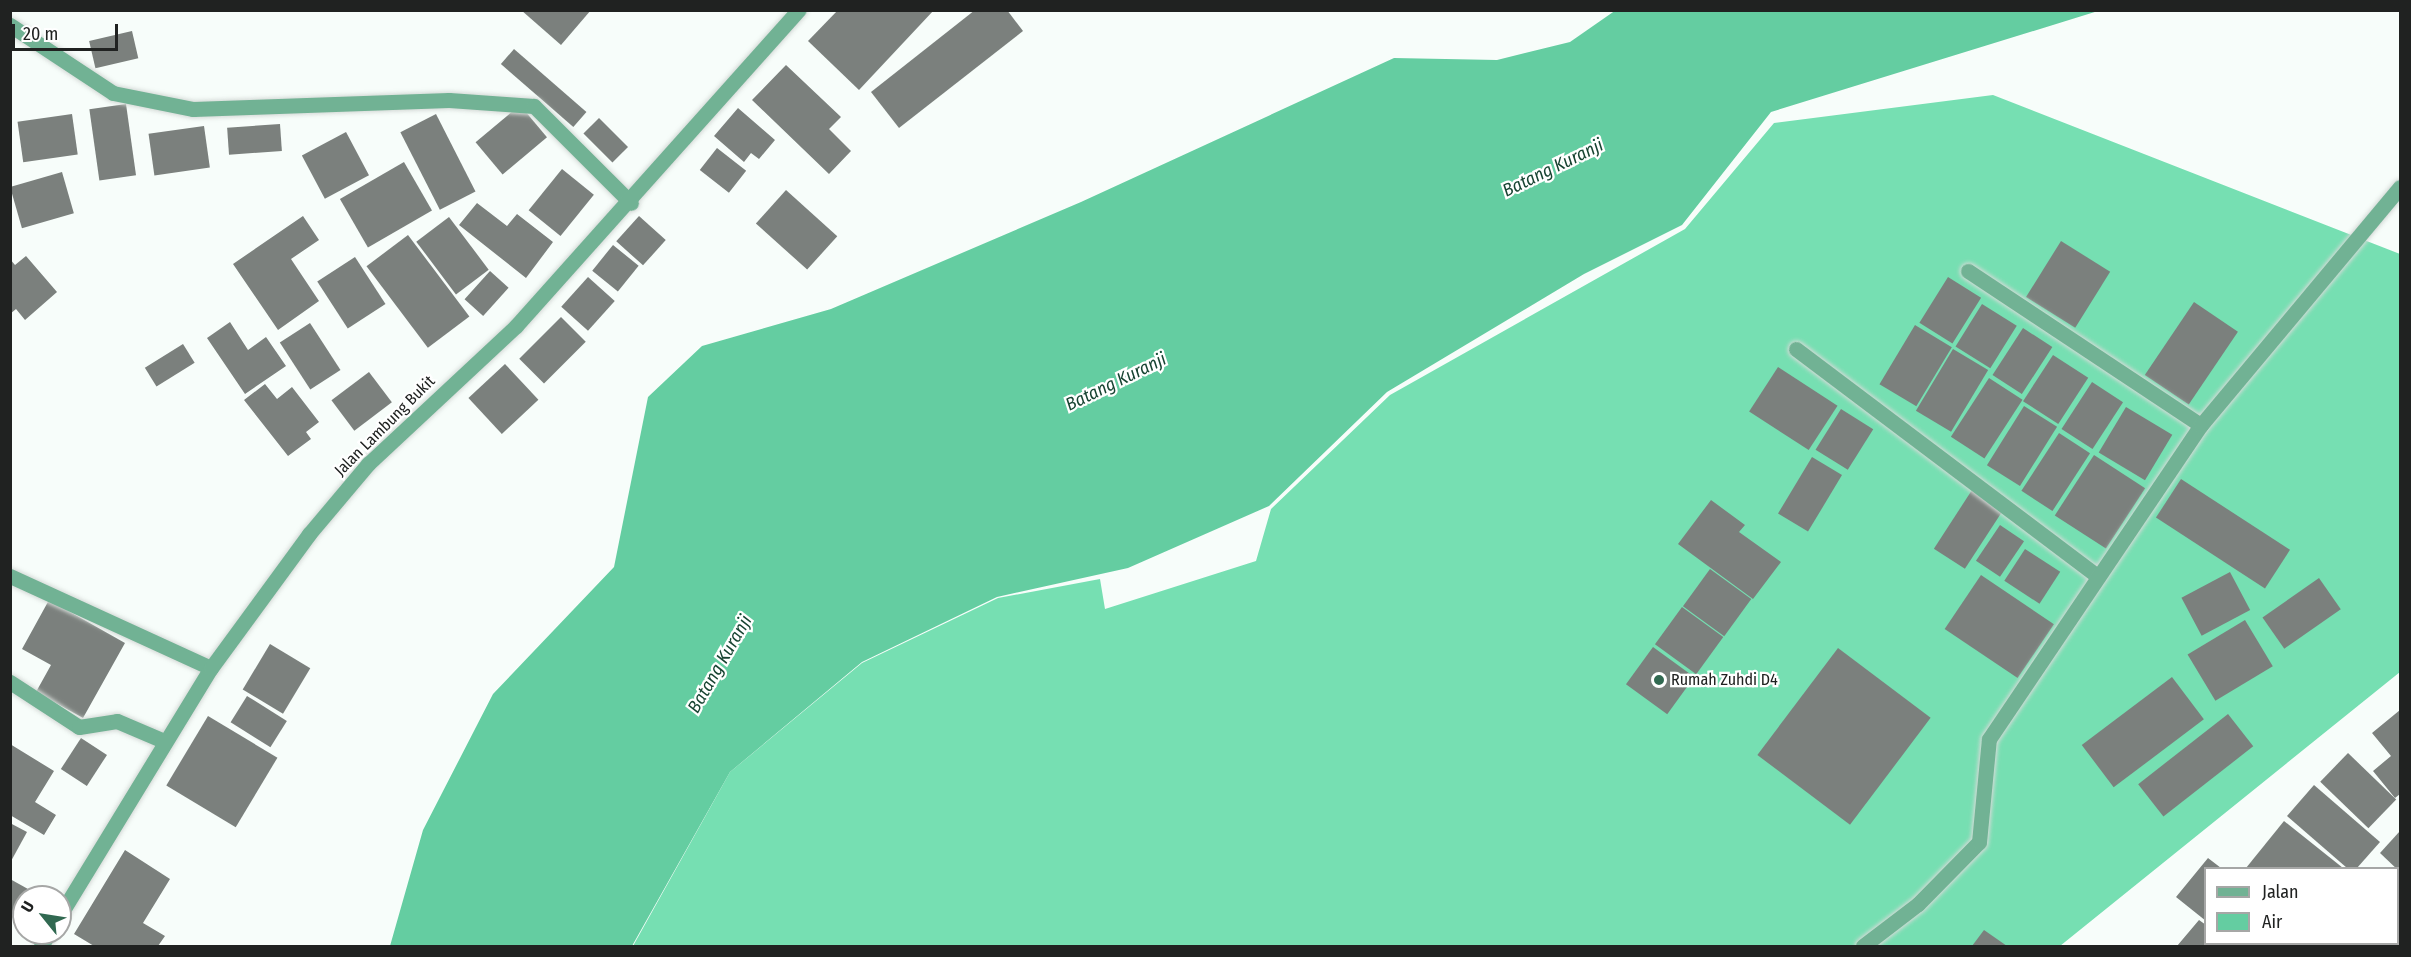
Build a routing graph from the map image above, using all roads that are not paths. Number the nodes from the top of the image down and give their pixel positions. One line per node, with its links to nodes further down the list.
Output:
1 (799, 10): 4 (street, Jalan Lambung Bukit)
2 (10, 25): 4 (street)
3 (2400, 187): 7 (street)
4 (631, 203): 10 (street, Jalan Lambung Bukit)
5 (1968, 271): 7 (street)
6 (1796, 349): 8 (street)
7 (2201, 425): 8 (street)
8 (2096, 575): 14 (street)
9 (10, 576): 10 (street)
10 (211, 668): 12 (street, Jalan Lambung Bukit)
11 (10, 682): 12 (street)
12 (165, 741): 13 (street, Jalan Lambung Bukit)
13 (72, 895)
14 (1863, 946)

